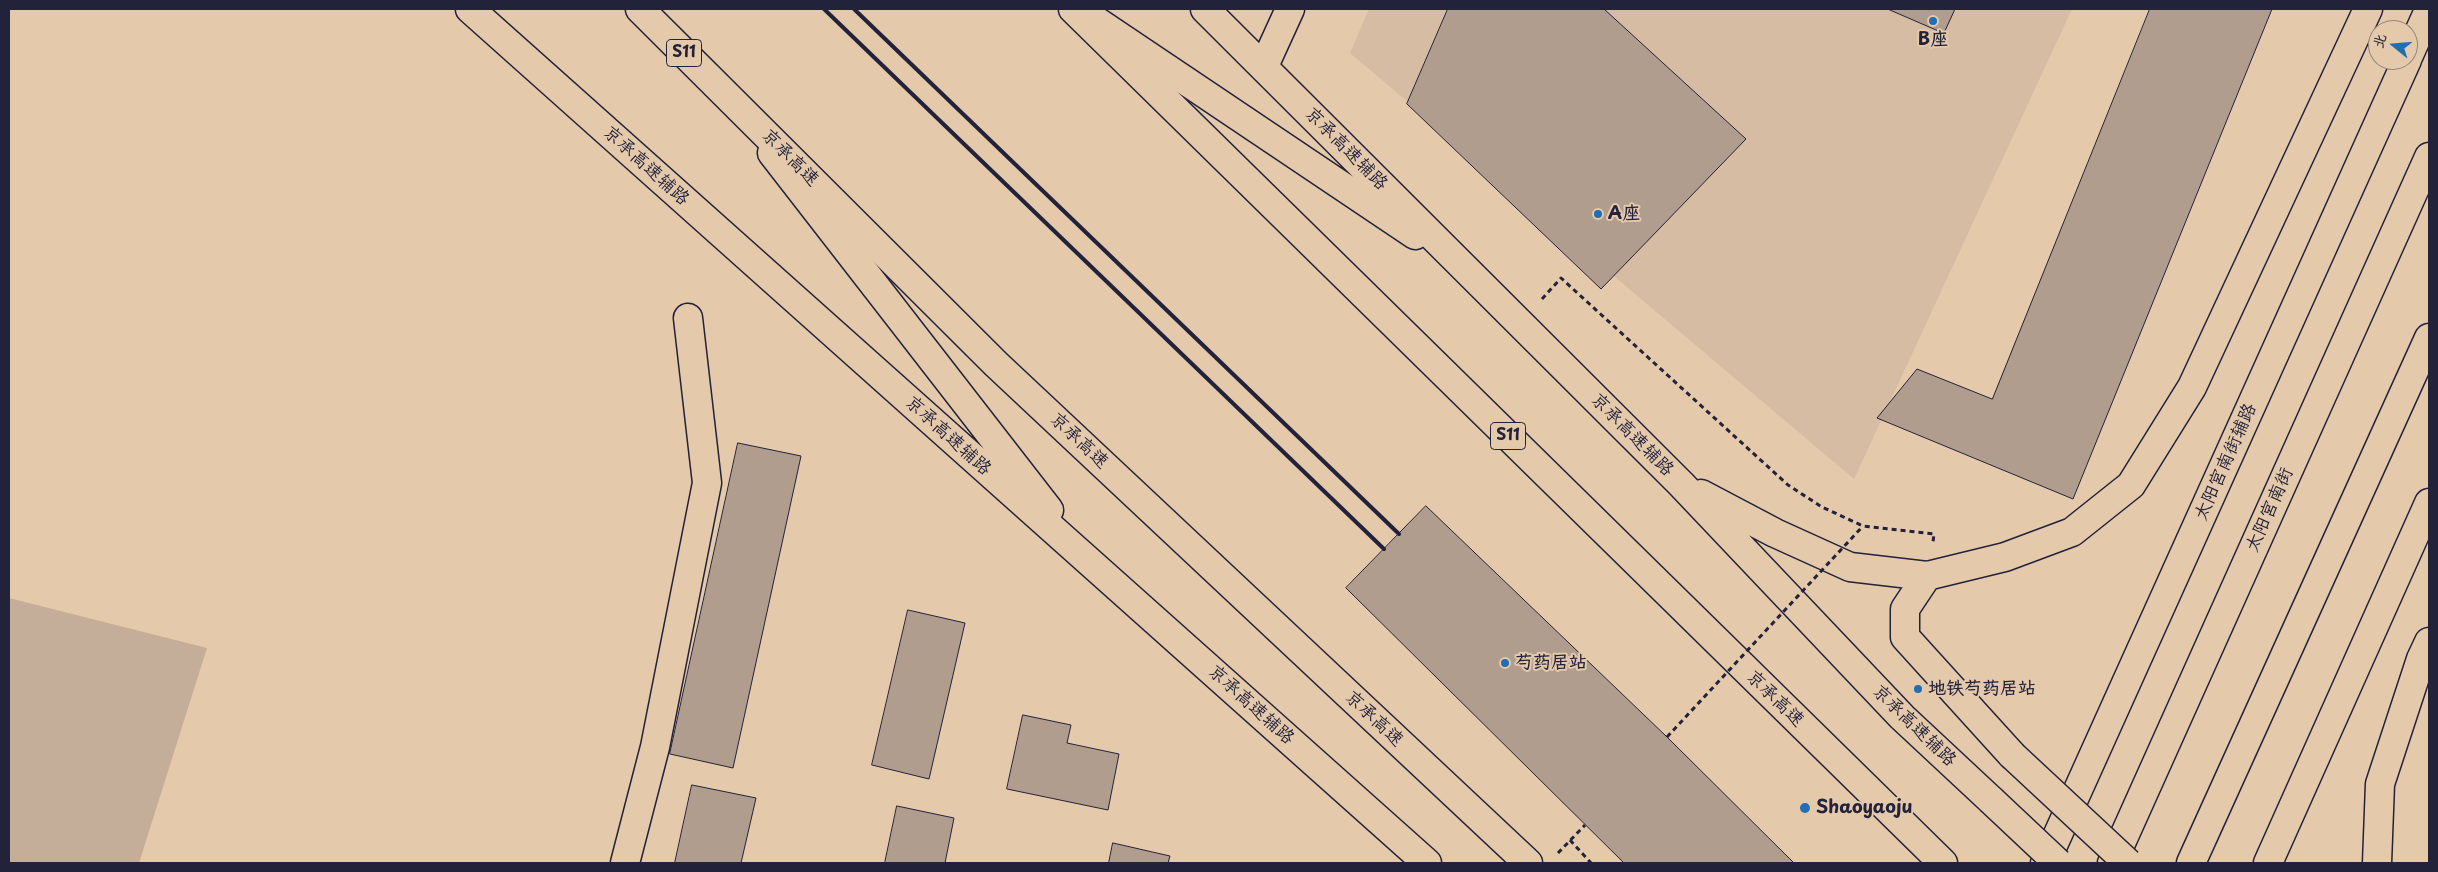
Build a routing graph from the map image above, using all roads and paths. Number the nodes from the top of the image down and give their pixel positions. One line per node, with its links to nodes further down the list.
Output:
1 (470, 9): 22 (main road, 京承高速辅路)
2 (640, 9): 12 (main road, 京承高速 / S11)
3 (1073, 9): 32 (main road, 京承高速 / S11)
4 (1078, 9): 14 (main road)
5 (1205, 9): 10 (main road, 京承高速辅路)
6 (1290, 9): 10 (main road)
7 (2368, 9): 23 (main road)
8 (2429, 10): 9 (main road, 太阳宫南街辅路)
9 (2418, 34)
10 (1264, 66): 14 (main road, 京承高速辅路)
11 (2402, 70): 33 (main road, 太阳宫南街辅路)
12 (728, 96): 22 (main road); 28 (main road, 京承高速 / S11)
13 (2429, 157): 35 (main road, 太阳宫南街)
14 (1464, 268): 18 (main road, 京承高速辅路)
15 (1561, 278): 20 (path)
16 (688, 318): 29 (main road)
17 (2429, 338): 37 (main road)
18 (1681, 484): 23 (main road); 34 (main road, 京承高速辅路, bridge)
19 (2429, 503): 38 (main road)
20 (1863, 526): 21 (path); 25 (path, bridge)
21 (1934, 534)
22 (1092, 565): 30 (main road, 京承高速辅路)
23 (1927, 576): 36 (main road, bridge)
24 (2429, 642): 39 (main road)
25 (1667, 738)
26 (1585, 825): 27 (path)
27 (1570, 840): 28 (path); 31 (path)
28 (1541, 860)
29 (625, 863)
30 (1426, 863)
31 (1591, 863)
32 (1943, 863)
33 (2045, 863)
34 (2058, 863)
35 (2112, 863)
36 (2128, 863)
37 (2191, 863)
38 (2268, 863)
39 (2377, 863)

